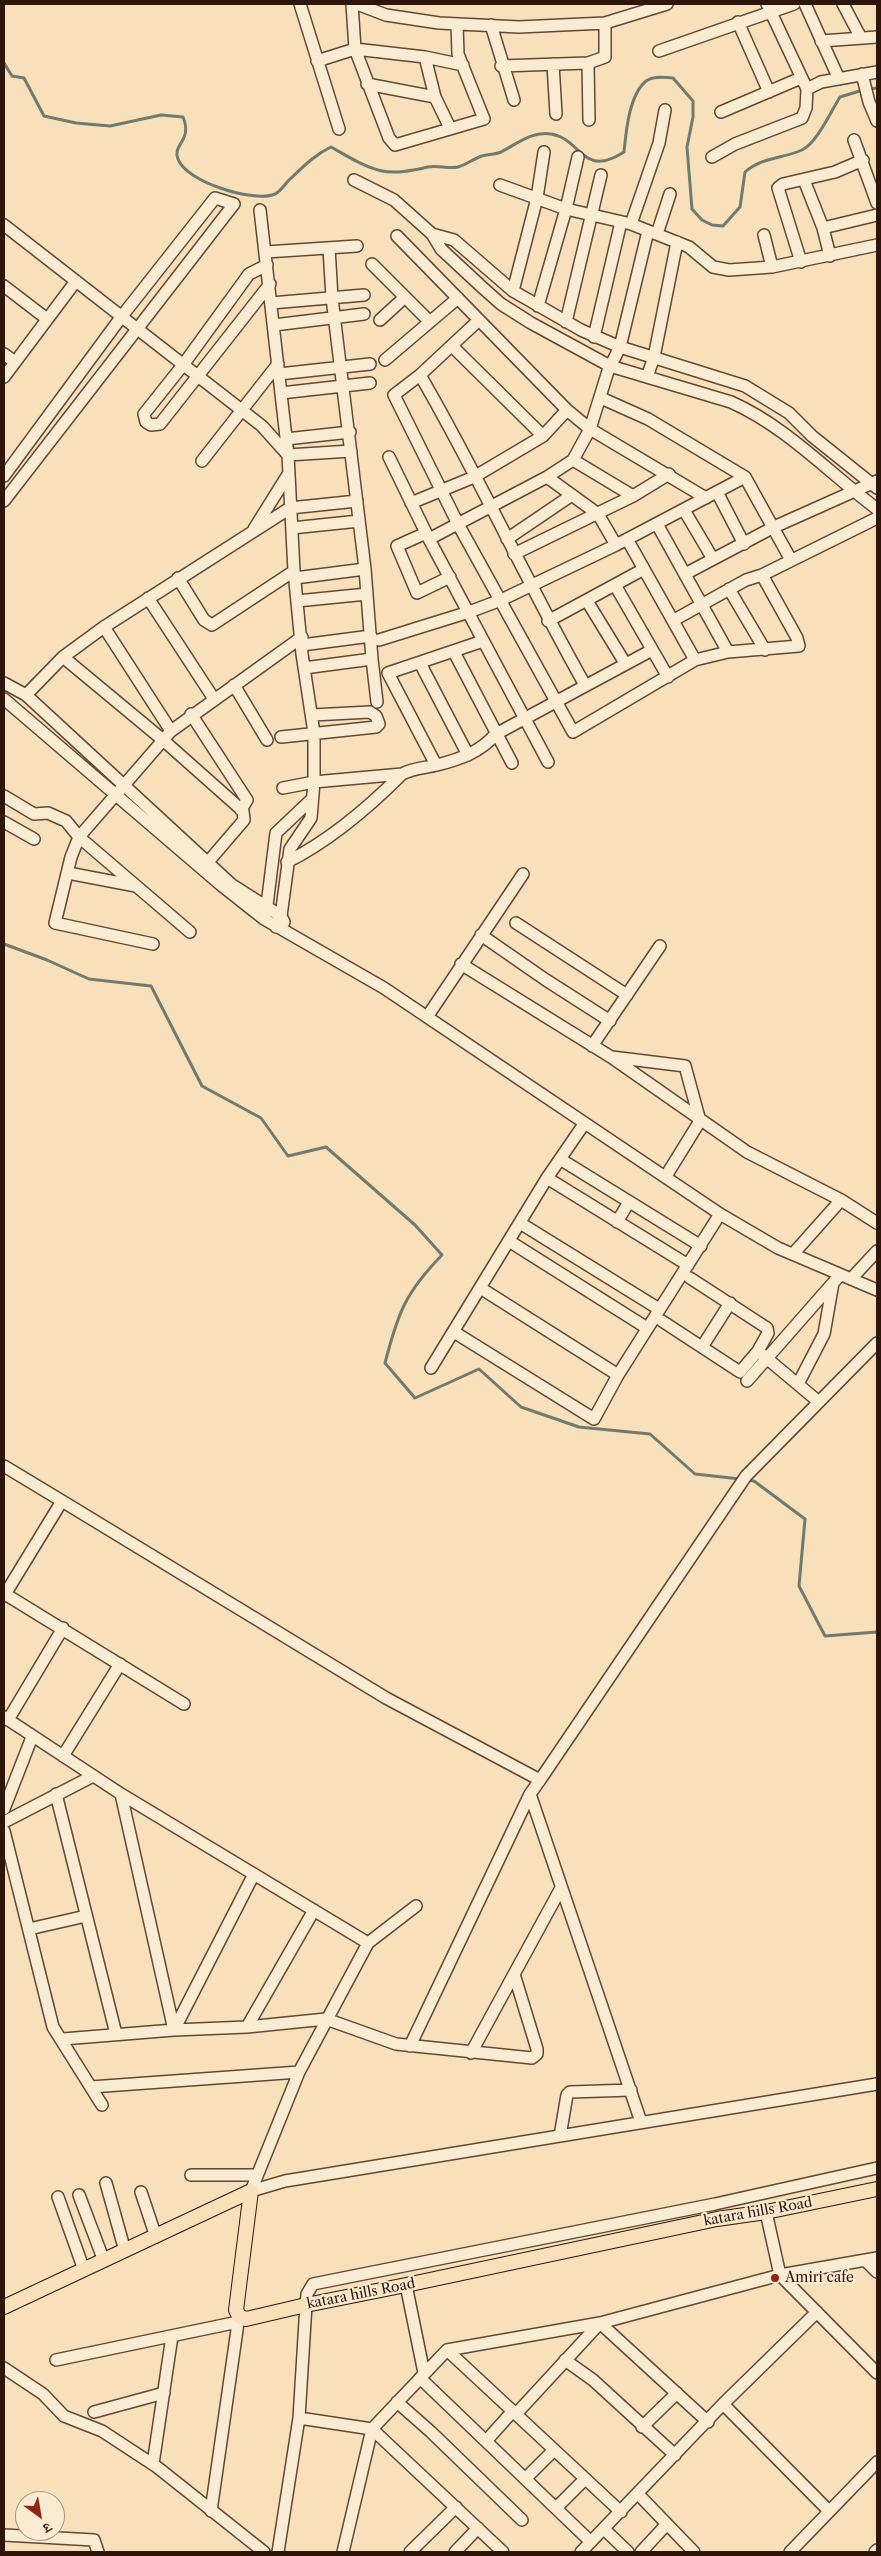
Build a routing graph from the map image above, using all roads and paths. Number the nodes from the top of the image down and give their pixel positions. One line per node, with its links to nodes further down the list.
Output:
1 (300, 4): 19 (street)
2 (352, 4): 16 (street)
3 (357, 4): 11 (street)
4 (667, 4): 10 (street)
5 (794, 4): 8 (street)
6 (805, 4): 15 (street)
7 (843, 4): 13 (street)
8 (768, 7): 9 (street); 25 (street)
9 (738, 22): 17 (street); 30 (street)
10 (604, 23): 12 (street); 20 (street)
11 (457, 24): 12 (street); 22 (street)
12 (491, 25): 23 (street)
13 (861, 38): 14 (street); 15 (street)
14 (877, 38)
15 (821, 41): 27 (street)
16 (355, 49): 18 (street); 19 (street); 28 (street)
17 (659, 51)
18 (425, 57): 22 (street); 31 (street)
19 (317, 61): 39 (street)
20 (588, 63): 21 (street); 36 (street)
21 (553, 64): 23 (street); 35 (street)
22 (463, 65): 38 (street)
23 (502, 66): 32 (street)
24 (877, 72): 26 (street)
25 (801, 78): 29 (street); 30 (street)
26 (862, 78): 27 (street); 37 (street)
27 (839, 79): 29 (street)
28 (367, 84): 31 (street); 38 (street)
29 (807, 89): 43 (street)
30 (770, 92): 34 (street)
31 (435, 97): 38 (street)
32 (514, 100)
33 (665, 110): 56 (street)
34 (721, 112)
35 (556, 114)
36 (589, 120)
37 (877, 121)
38 (450, 128)
39 (339, 129)
40 (854, 140): 44 (street)
41 (544, 152): 50 (street)
42 (578, 157): 52 (street)
43 (712, 157)
44 (863, 160): 47 (street); 51 (street)
45 (601, 175): 55 (street)
46 (354, 180): 60 (street)
47 (804, 180): 58 (street); 69 (street)
48 (500, 185): 50 (street)
49 (670, 194): 59 (street)
50 (536, 198): 52 (street); 76 (street)
51 (877, 203)
52 (566, 209): 55 (street); 82 (street)
53 (260, 210): 67 (street)
54 (877, 215): 58 (street)
55 (593, 216): 56 (street); 90 (street)
56 (626, 223): 59 (street); 93 (street)
57 (4, 225): 73 (street)
58 (823, 228): 68 (street)
59 (653, 232): 63 (street); 95 (street)
60 (432, 234): 76 (street); 104 (street)
61 (764, 235): 72 (street)
62 (397, 236): 80 (street)
63 (677, 242): 72 (street); 97 (street)
64 (357, 246): 66 (street)
65 (877, 246): 68 (street)
66 (329, 248): 67 (street); 78 (street)
67 (266, 252): 71 (street)
68 (830, 256): 69 (street)
69 (801, 262): 72 (street)
70 (372, 264): 79 (street)
71 (268, 265): 74 (street); 101 (street)
72 (772, 267)
73 (76, 281): 84 (street); 86 (street)
74 (270, 284): 81 (street); 106 (street)
75 (4, 286): 86 (street)
76 (513, 291): 82 (street)
77 (364, 295): 78 (street)
78 (332, 298): 81 (street); 85 (street)
79 (405, 298): 87 (street); 89 (street)
80 (458, 298): 88 (street); 89 (street)
81 (272, 303): 91 (street)
82 (538, 306): 90 (street)
83 (364, 314): 85 (street)
84 (122, 316): 92 (street); 92 (street); 126 (street)
85 (336, 318): 91 (street); 102 (street)
86 (47, 320): 99 (street)
87 (380, 320)
88 (479, 320): 94 (street); 114 (street)
89 (429, 321): 98 (street)
90 (566, 322): 93 (street)
91 (274, 325): 103 (street)
92 (136, 329): 101 (street); 137 (street)
93 (594, 337): 95 (street)
94 (452, 346): 105 (street); 117 (street)
95 (620, 346): 97 (street); 104 (street)
96 (4, 354): 99 (street)
97 (654, 357): 108 (street); 130 (street)
98 (385, 360)
99 (14, 362): 107 (street)
100 (370, 364): 102 (street)
101 (183, 365): 106 (street); 106 (street)
102 (342, 367): 103 (street); 110 (street)
103 (278, 369): 111 (street); 113 (street)
104 (608, 372): 108 (street); 112 (street)
105 (420, 375): 127 (street); 131 (street)
106 (198, 376): 113 (street)
107 (4, 377)
108 (647, 377): 133 (street)
109 (370, 383): 110 (street)
110 (345, 387): 111 (street); 116 (street)
111 (281, 393): 118 (street)
112 (601, 398): 115 (street); 129 (street)
113 (241, 410): 120 (street); 123 (street)
114 (567, 410): 115 (street); 117 (street)
115 (590, 429): 122 (street); 125 (street)
116 (350, 432): 118 (street); 119 (street)
117 (543, 436): 127 (street)
118 (286, 439): 120 (street)
119 (352, 451): 120 (street); 138 (street)
120 (288, 455): 124 (street)
121 (389, 457): 139 (street)
122 (573, 460): 128 (street); 135 (street)
123 (202, 461)
124 (289, 473): 141 (street); 151 (street)
125 (668, 474): 135 (street); 136 (street)
126 (4, 476)
127 (474, 477): 131 (street); 140 (street)
128 (548, 477): 134 (street); 140 (street)
129 (745, 477): 132 (street); 149 (street)
130 (875, 484): 133 (street)
131 (442, 491): 139 (street); 147 (street)
132 (717, 492): 136 (street); 155 (street)
133 (855, 492): 142 (street); 149 (street)
134 (572, 496): 144 (street); 153 (street)
135 (633, 496): 144 (street)
136 (706, 498): 143 (street)
137 (4, 501)
138 (357, 501): 141 (street); 146 (street)
139 (412, 503): 152 (street)
140 (490, 507): 147 (street); 153 (street)
141 (290, 508): 150 (street); 151 (street)
142 (877, 509)
143 (684, 510): 148 (street); 158 (street)
144 (598, 514): 156 (street); 157 (street)
145 (877, 518): 159 (street)
146 (359, 521): 150 (street); 160 (street)
147 (458, 524): 152 (street); 172 (street)
148 (657, 524): 154 (street); 162 (street)
149 (774, 527): 155 (street); 159 (street)
150 (292, 528): 163 (street)
151 (253, 530): 166 (street)
152 (428, 536): 165 (street); 165 (street)
153 (506, 539): 157 (street)
154 (627, 539): 156 (street); 161 (street)
155 (744, 544): 158 (street)
156 (616, 546): 167 (street)
157 (514, 554): 167 (street)
158 (713, 559): 162 (street)
159 (792, 560): 164 (street)
160 (365, 569): 163 (street); 170 (street)
161 (644, 569): 168 (street); 178 (street)
162 (685, 574): 175 (street)
163 (294, 575): 166 (street); 173 (street)
164 (762, 575): 169 (street); 184 (street)
165 (450, 577): 176 (street)
166 (178, 578): 171 (street)
167 (531, 584): 172 (street); 177 (street)
168 (615, 585): 174 (street); 183 (street)
169 (729, 589): 175 (street); 184 (street)
170 (367, 594): 173 (street); 180 (street)
171 (148, 598): 179 (street); 199 (street)
172 (501, 600): 176 (street); 201 (street)
173 (297, 601): 181 (street)
174 (586, 601): 177 (street); 191 (street)
175 (702, 605): 178 (street); 186 (street)
176 (469, 612): 180 (street); 182 (street)
177 (548, 620): 196 (street)
178 (674, 620): 189 (street)
179 (104, 627): 187 (street); 207 (street)
180 (375, 638): 181 (street); 188 (street)
181 (302, 641): 192 (street); 195 (street)
182 (483, 641): 185 (street); 204 (street)
183 (652, 650): 191 (street); 193 (street)
184 (765, 650): 186 (street)
185 (454, 652): 190 (street); 206 (street)
186 (728, 652): 189 (street)
187 (63, 657): 197 (street); 207 (street)
188 (372, 659): 192 (street); 200 (street)
189 (695, 660): 193 (street)
190 (420, 663): 210 (street); 213 (street)
191 (625, 663): 196 (street)
192 (304, 668): 203 (street)
193 (668, 676): 201 (street)
194 (4, 683): 197 (street)
195 (234, 685): 199 (street); 209 (street)
196 (585, 685): 201 (street)
197 (26, 695): 216 (street)
198 (4, 699): 218 (street)
199 (214, 699): 202 (street)
200 (377, 702)
201 (555, 702): 204 (street)
202 (191, 714): 207 (street); 221 (street)
203 (312, 715): 205 (street); 205 (street)
204 (524, 719): 206 (street); 211 (street)
205 (314, 732): 208 (street); 215 (street)
206 (496, 734): 210 (street); 212 (street)
207 (167, 736): 216 (street); 221 (street)
208 (281, 737)
209 (267, 740)
210 (468, 755): 213 (street)
211 (548, 762)
212 (512, 763)
213 (436, 765): 214 (street)
214 (402, 774): 215 (street); 227 (street)
215 (314, 782): 217 (street); 220 (street)
216 (124, 783): 218 (street); 226 (street)
217 (283, 788)
218 (115, 794): 223 (street); 231 (street)
219 (4, 796): 223 (street)
220 (312, 799): 224 (street); 227 (street)
221 (241, 810): 226 (street)
222 (4, 822): 225 (street)
223 (80, 837): 228 (street); 230 (street)
224 (274, 838): 227 (street); 231 (street)
225 (34, 839)
226 (208, 862): 231 (street)
227 (287, 862): 232 (street)
228 (68, 873): 230 (street); 236 (street)
229 (523, 874): 235 (street)
230 (138, 887): 234 (street)
231 (266, 913): 232 (street)
232 (279, 922): 240 (street)
233 (516, 923): 239 (street)
234 (190, 932)
235 (481, 935): 238 (street); 241 (street)
236 (154, 944)
237 (660, 946): 239 (street)
238 (461, 964): 240 (street); 242 (street)
239 (627, 995): 241 (street)
240 (427, 1017): 245 (street)
241 (610, 1021): 242 (street)
242 (592, 1046): 243 (street)
243 (611, 1057): 244 (street); 244 (street)
244 (700, 1121): 247 (street); 249 (street)
245 (584, 1124): 246 (street); 247 (street)
246 (560, 1159): 248 (street); 250 (street)
247 (666, 1176): 251 (street)
248 (547, 1178): 252 (street); 253 (street)
249 (841, 1200): 254 (street); 258 (street)
250 (629, 1202): 252 (street); 256 (street)
251 (720, 1214): 256 (street); 258 (street)
252 (617, 1222): 260 (street)
253 (520, 1223): 255 (street); 259 (street)
254 (877, 1223)
255 (510, 1242): 263 (street); 264 (street)
256 (700, 1246): 260 (street)
257 (877, 1251): 262 (street)
258 (792, 1254): 262 (street)
259 (588, 1265): 263 (street); 267 (street)
260 (688, 1265): 267 (street)
261 (690, 1278): 266 (street)
262 (841, 1279): 265 (street); 273 (street); 277 (street)
263 (577, 1284): 269 (street)
264 (482, 1289): 270 (street); 275 (street)
265 (877, 1290)
266 (730, 1303): 272 (street); 273 (street)
267 (659, 1309): 269 (street)
268 (662, 1321): 272 (street)
269 (647, 1328): 275 (street)
270 (454, 1332): 274 (street); 275 (street)
271 (877, 1343): 278 (street)
272 (702, 1347): 273 (street)
273 (763, 1354): 276 (street); 277 (street)
274 (431, 1368)
275 (618, 1374)
276 (748, 1380)
277 (798, 1384): 278 (street)
278 (819, 1402): 289 (street)
279 (4, 1466): 280 (street)
280 (62, 1501): 281 (street); 289 (street)
281 (5, 1595): 282 (street)
282 (63, 1628): 283 (street); 285 (street)
283 (120, 1664): 284 (street); 287 (street)
284 (184, 1704)
285 (6, 1719): 286 (street)
286 (32, 1737): 287 (street); 293 (street)
287 (63, 1756): 288 (street)
288 (93, 1776): 290 (street); 291 (street)
289 (540, 1780): 292 (street)
290 (56, 1794): 294 (street); 300 (street)
291 (121, 1794): 296 (street); 306 (street)
292 (530, 1794): 297 (street); 309 (street)
293 (4, 1809)
294 (4, 1822)
295 (4, 1831): 301 (street)
296 (254, 1874): 299 (street); 306 (street)
297 (561, 1888): 303 (street); 314 (street)
298 (416, 1906): 302 (street)
299 (314, 1910): 302 (street); 305 (street)
300 (86, 1916): 301 (street); 307 (street)
301 (29, 1929): 308 (street)
302 (368, 1943): 304 (street)
303 (514, 1974): 310 (street); 310 (street)
304 (326, 2020): 305 (street); 309 (street); 311 (street)
305 (247, 2027): 306 (street)
306 (174, 2030): 307 (street)
307 (116, 2034): 308 (street)
308 (63, 2039): 313 (street)
309 (410, 2046): 310 (street)
310 (471, 2053)
311 (299, 2072): 313 (street); 320 (street)
312 (877, 2084): 316 (street)
313 (91, 2088): 315 (street)
314 (631, 2090): 316 (street); 317 (street)
315 (102, 2105)
316 (641, 2122): 317 (street)
317 (560, 2136): 323 (street)
318 (877, 2168): 327 (street)
319 (191, 2175): 320 (street)
320 (258, 2175): 323 (street)
321 (106, 2183): 331 (street)
322 (877, 2189): 328 (main road, katara hills Road)
323 (251, 2191): 330 (main road); 341 (main road)
324 (141, 2192): 330 (street)
325 (79, 2195): 333 (street)
326 (58, 2197): 334 (street)
327 (715, 2204): 329 (street); 338 (street)
328 (766, 2212): 329 (main road, katara hills Road); 336 (street)
329 (717, 2219): 337 (main road, katara hills Road)
330 (156, 2237): 331 (main road)
331 (125, 2251): 333 (main road)
332 (872, 2260): 335 (street); 336 (street)
333 (104, 2261): 334 (main road)
334 (84, 2270): 339 (main road)
335 (877, 2272)
336 (780, 2275): 340 (street); 342 (street)
337 (406, 2286): 338 (main road, katara hills Road); 349 (street)
338 (306, 2305): 341 (main road, katara hills Road); 356 (street)
339 (4, 2307)
340 (817, 2312): 348 (street); 353 (street)
341 (238, 2319): 343 (street); 371 (street)
342 (600, 2323): 344 (street); 346 (street); 351 (street)
343 (172, 2336): 345 (street); 350 (street)
344 (447, 2350): 349 (street); 355 (street)
345 (56, 2360)
346 (565, 2360): 355 (street); 358 (street)
347 (4, 2368): 364 (street)
348 (877, 2373)
349 (422, 2376): 352 (street); 360 (street)
350 (164, 2393): 354 (street); 364 (street)
351 (676, 2393): 357 (street); 358 (street)
352 (397, 2402): 359 (street); 373 (street)
353 (723, 2404): 357 (street); 370 (street)
354 (94, 2412)
355 (515, 2412): 360 (street); 361 (street)
356 (300, 2418): 359 (street); 381 (street)
357 (708, 2422): 362 (street)
358 (642, 2427): 362 (street)
359 (372, 2429): 368 (street); 382 (street)
360 (486, 2441): 365 (street)
361 (554, 2450): 365 (street); 366 (street)
362 (675, 2456): 367 (street)
363 (877, 2462): 370 (street)
364 (153, 2464): 371 (street)
365 (526, 2478): 369 (street)
366 (586, 2479): 369 (street); 372 (street)
367 (638, 2494): 372 (street); 374 (street)
368 (456, 2507): 375 (street); 383 (street)
369 (556, 2508): 378 (street)
370 (829, 2510): 390 (street)
371 (211, 2511): 380 (street)
372 (621, 2512): 376 (street)
373 (522, 2520)
374 (667, 2524): 388 (street); 389 (street)
375 (478, 2528): 384 (street); 385 (street)
376 (604, 2529): 378 (street); 387 (street)
377 (4, 2535): 379 (street)
378 (591, 2542): 386 (street)
379 (97, 2552)
380 (264, 2552)
381 (278, 2552)
382 (343, 2552)
383 (410, 2552)
384 (454, 2552)
385 (503, 2552)
386 (581, 2552)
387 (628, 2552)
388 (641, 2552)
389 (694, 2552)
390 (790, 2552)

